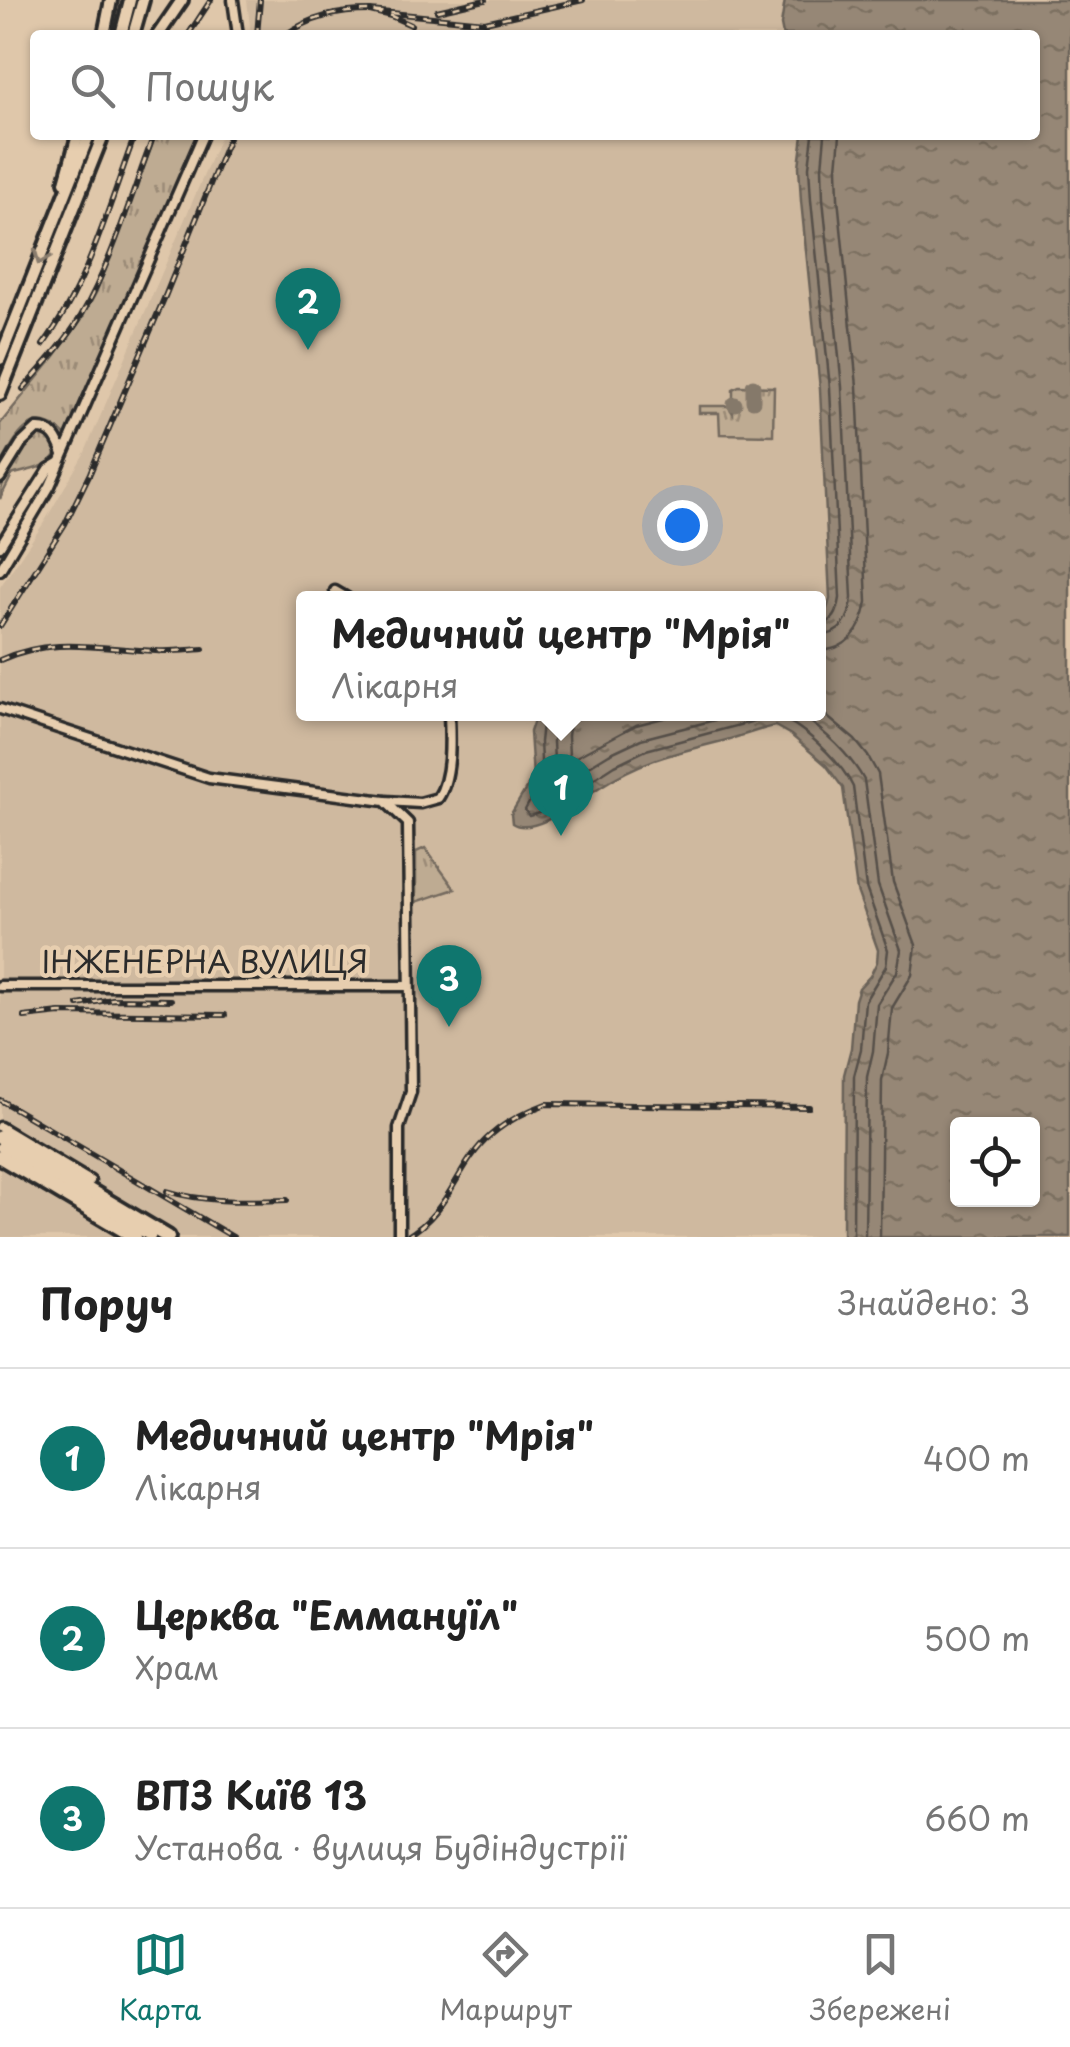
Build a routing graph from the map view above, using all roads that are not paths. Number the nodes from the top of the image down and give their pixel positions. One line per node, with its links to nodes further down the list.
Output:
1 (110, 0): 6 (main road)
2 (130, 0): 7 (main road)
3 (143, 0): 8 (main road)
4 (182, 0): 9 (main road)
5 (233, 0): 10 (street)
6 (105, 30)
7 (122, 30)
8 (135, 30)
9 (161, 30)
10 (237, 30)
11 (77, 140): 15 (main road)
12 (87, 140): 15 (main road)
13 (101, 140): 17 (main road)
14 (201, 140): 18 (street)
15 (61, 207): 16 (main road, one-way to 16)
16 (0, 359)
17 (0, 394)
18 (61, 458): 19 (street); 20 (street); 21 (street)
19 (0, 478)
20 (0, 546)
21 (0, 570)
22 (0, 710): 24 (street)
23 (450, 721): 24 (street)
24 (386, 801): 26 (street)
25 (0, 986): 26 (street, ІНЖЕНЕРНА ВУЛИЦЯ)
26 (410, 986): 35 (street)
27 (0, 1128): 31 (street)
28 (0, 1137): 34 (highway)
29 (0, 1148): 33 (street)
30 (0, 1157): 32 (highway)
31 (90, 1181)
32 (136, 1237)
33 (150, 1237)
34 (168, 1237)
35 (399, 1237)

